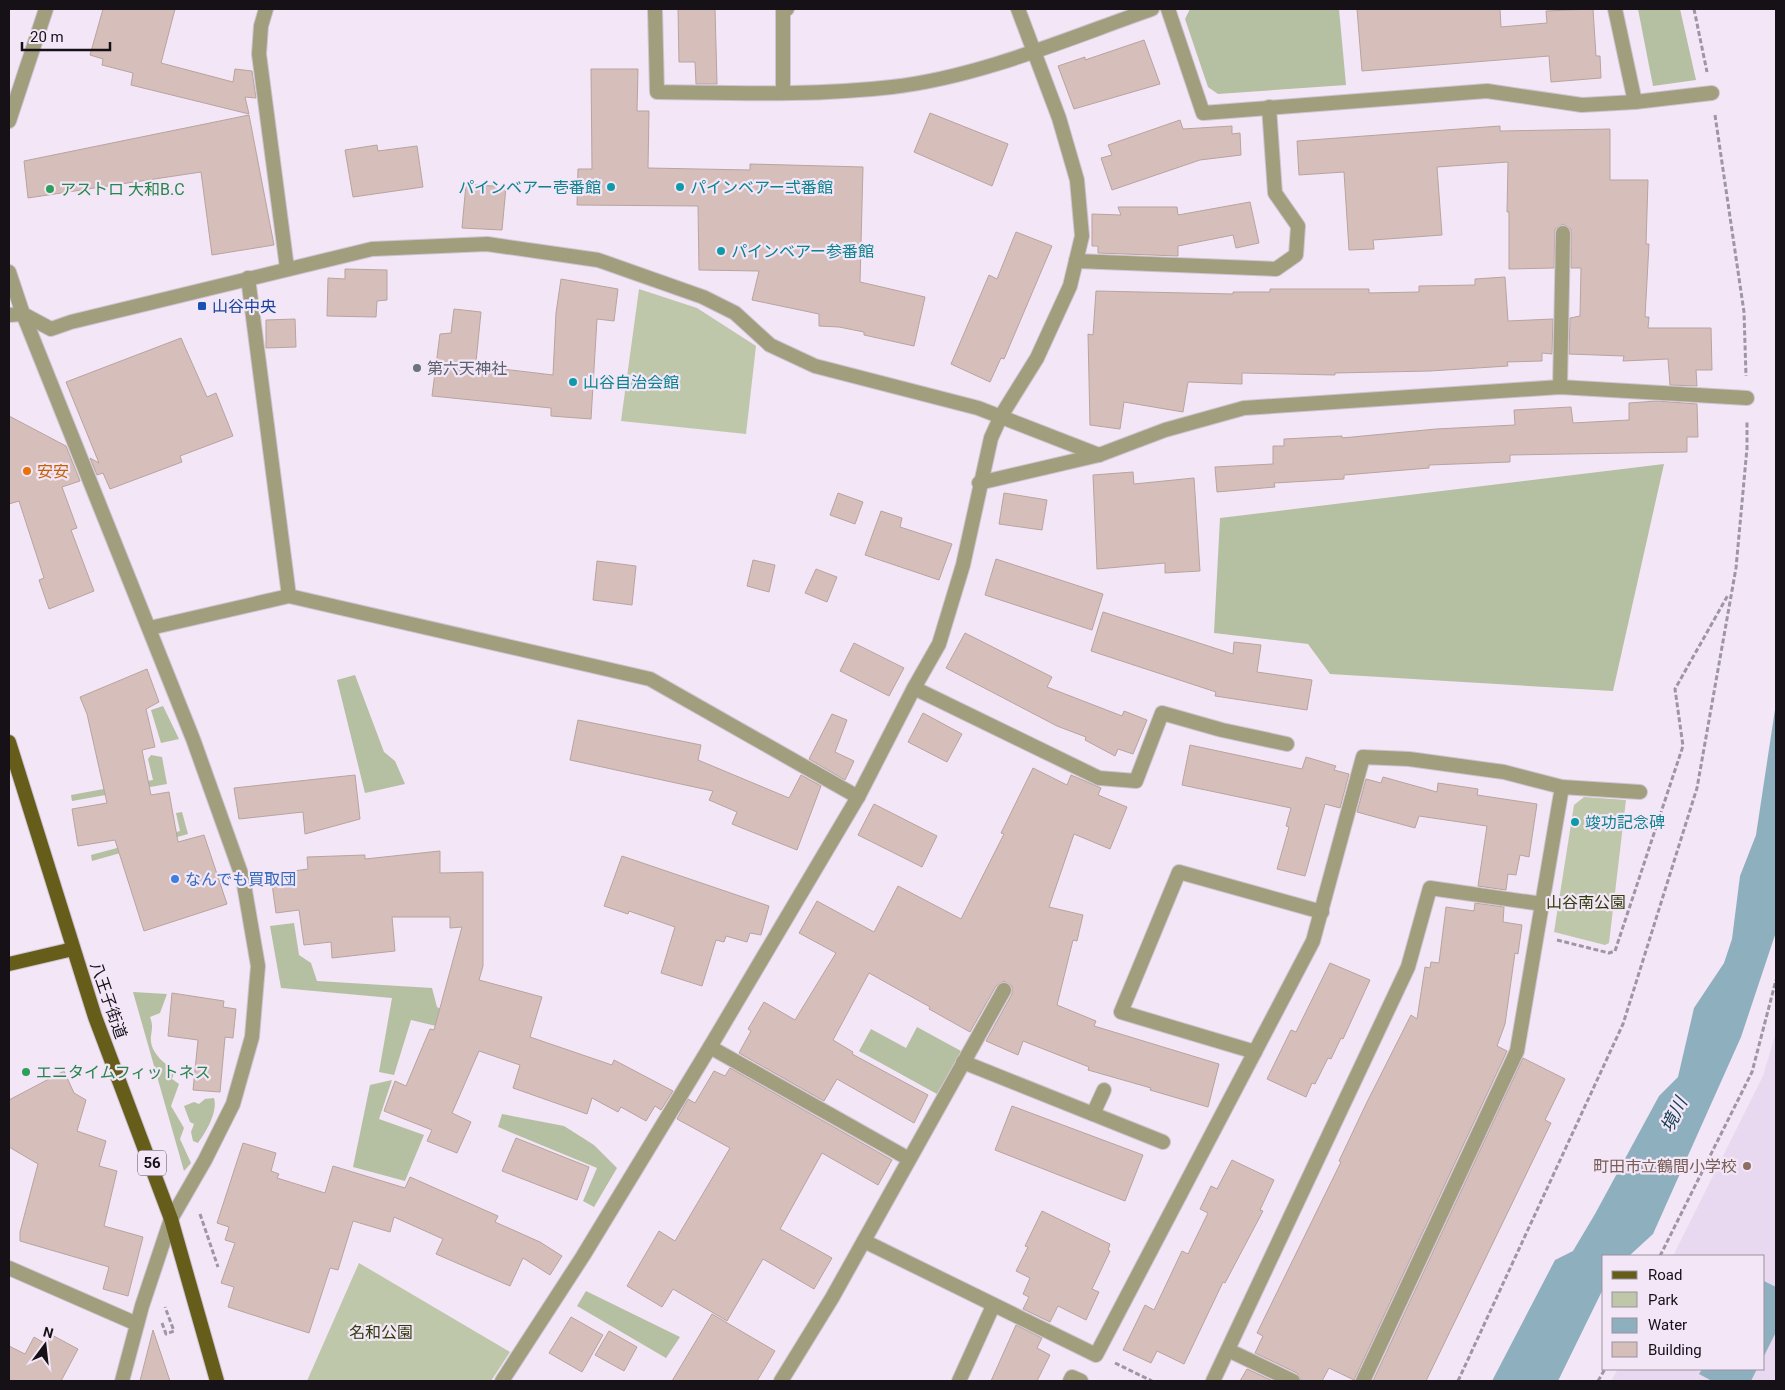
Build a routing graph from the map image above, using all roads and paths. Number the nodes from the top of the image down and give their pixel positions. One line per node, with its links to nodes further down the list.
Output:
1 (46, 9): 15 (street)
2 (266, 9): 18 (street)
3 (655, 9): 11 (street)
4 (787, 9): 11 (street)
5 (1018, 9): 10 (street)
6 (1152, 9): 10 (street)
7 (1168, 9): 14 (street)
8 (1615, 9): 13 (street)
9 (1694, 9): 12 (path)
10 (1032, 50): 11 (street); 17 (street)
11 (783, 93)
12 (1712, 93): 13 (street); 24 (path)
13 (1635, 102): 14 (street)
14 (1269, 107): 17 (street)
15 (9, 120)
16 (1563, 233): 23 (street)
17 (1076, 261): 25 (street)
18 (287, 268): 20 (street); 25 (street)
19 (9, 272): 21 (street)
20 (248, 278): 21 (street); 28 (street)
21 (23, 314): 22 (street); 29 (street)
22 (9, 316)
23 (1560, 387): 24 (street); 26 (street)
24 (1748, 398): 75 (path)
25 (1001, 416): 26 (street); 27 (street)
26 (1099, 455): 27 (street)
27 (979, 483): 30 (street)
28 (289, 596): 29 (street); 35 (street)
29 (150, 628): 52 (street)
30 (914, 688): 32 (street); 35 (street)
31 (9, 742): 40 (main road, 八王子街道 / 56)
32 (1287, 744)
33 (1562, 787): 34 (street); 38 (street); 39 (street)
34 (1640, 792)
35 (858, 796): 44 (street)
36 (1624, 815): 37 (path)
37 (1656, 826)
38 (1542, 904): 61 (street); 74 (street)
39 (1322, 912): 45 (street); 45 (street)
40 (72, 949): 41 (main road); 52 (main road, 八王子街道 / 56)
41 (9, 964)
42 (1776, 980): 54 (path)
43 (1004, 990): 46 (street)
44 (710, 1047): 50 (street); 66 (street)
45 (1255, 1052): 62 (street)
46 (963, 1062): 48 (street); 50 (street)
47 (1104, 1090): 48 (street)
48 (1093, 1114): 49 (street)
49 (1163, 1142)
50 (909, 1159): 53 (street)
51 (199, 1212): 56 (path)
52 (171, 1219): 60 (street); 65 (main road, 八王子街道 / 56)
53 (864, 1241): 58 (street); 67 (street)
54 (1660, 1255)
55 (9, 1268): 60 (street)
56 (218, 1268)
57 (162, 1299): 59 (path)
58 (993, 1306): 62 (street); 68 (street)
59 (159, 1317)
60 (137, 1324): 64 (street)
61 (1228, 1350): 72 (street); 73 (street)
62 (1096, 1355): 71 (path)
63 (1604, 1370): 76 (path)
64 (122, 1381)
65 (217, 1381)
66 (502, 1381)
67 (781, 1381)
68 (960, 1381)
69 (1070, 1381): 70 (street)
70 (1080, 1381)
71 (1152, 1381)
72 (1213, 1381)
73 (1292, 1381)
74 (1363, 1381)
75 (1458, 1381)
76 (1598, 1381)

